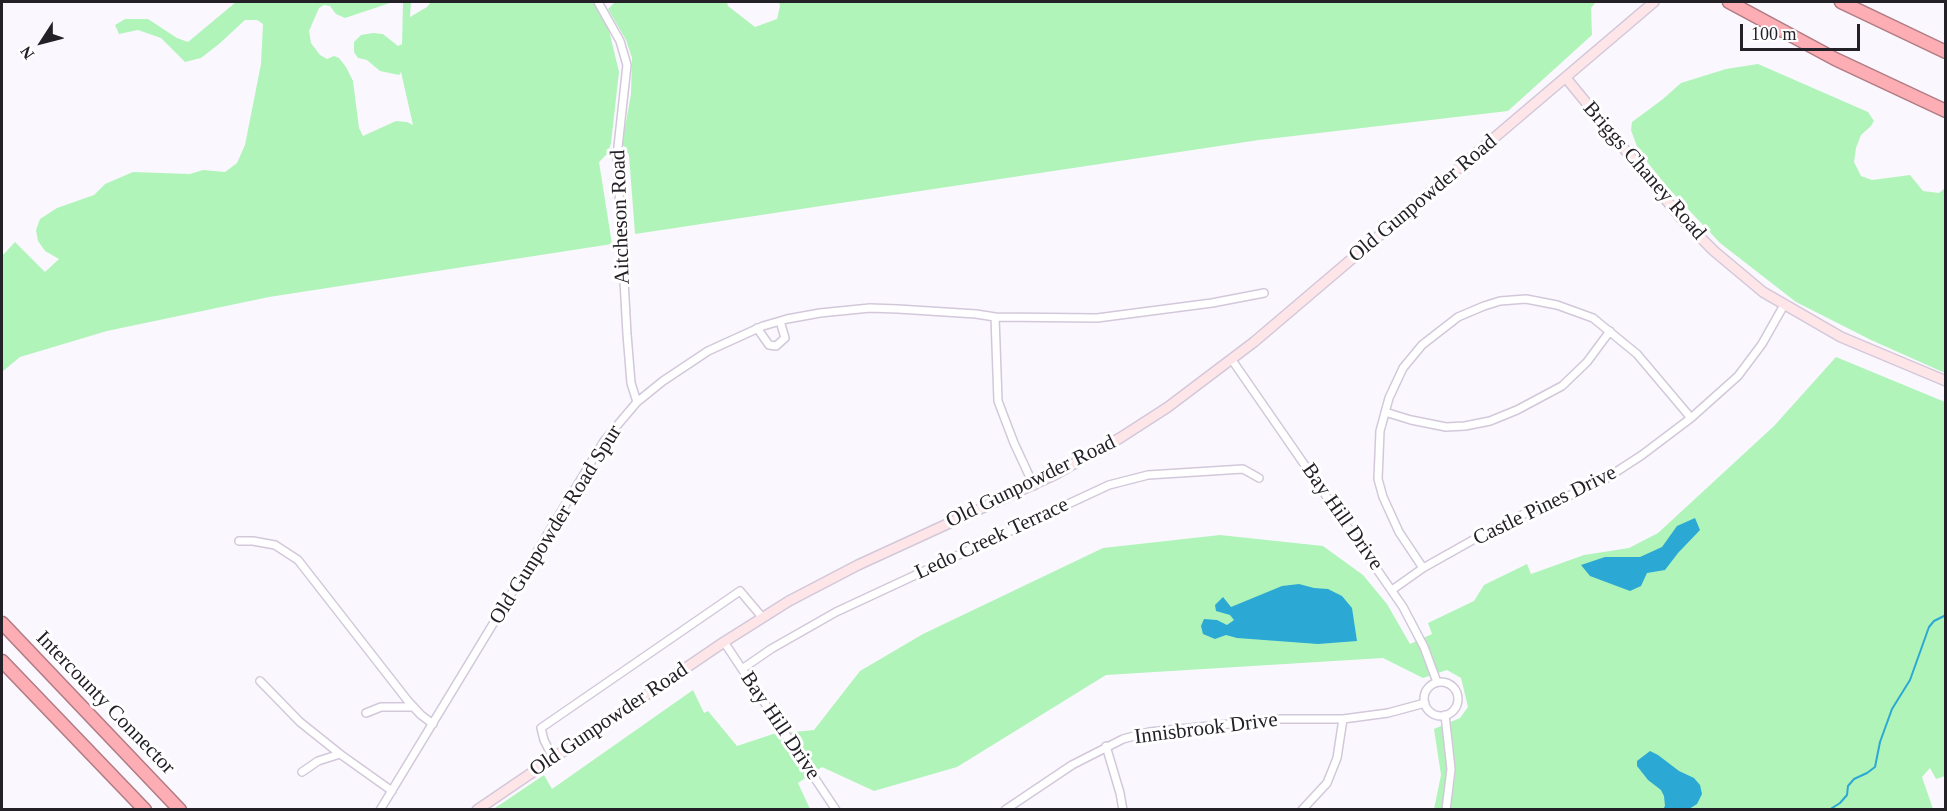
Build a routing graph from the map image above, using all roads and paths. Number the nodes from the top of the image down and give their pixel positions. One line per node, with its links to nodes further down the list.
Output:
1 (598, 2): 16 (street, Aitcheson Road)
2 (1654, 2): 6 (main road, Old Gunpowder Road)
3 (1729, 2): 7 (highway)
4 (1841, 2): 5 (highway)
5 (1946, 52)
6 (1566, 78): 9 (main road, Briggs Chaney Road); 14 (main road, Old Gunpowder Road)
7 (1946, 111)
8 (1264, 293): 10 (street, Old Gunpowder Road Spur)
9 (1784, 305): 15 (main road, Briggs Chaney Road); 18 (street, Castle Pines Drive)
10 (995, 317): 11 (street, Old Gunpowder Road Spur); 20 (street)
11 (780, 321): 12 (street, Old Gunpowder Road Spur); 12 (street)
12 (757, 328): 16 (street, Old Gunpowder Road Spur)
13 (1610, 331): 17 (street); 17 (street); 18 (street)
14 (1232, 360): 20 (main road, Old Gunpowder Road); 23 (street, Bay Hill Drive)
15 (1946, 381)
16 (637, 402): 36 (street, Old Gunpowder Road Spur)
17 (1386, 412): 22 (street)
18 (1691, 418): 22 (street, Castle Pines Drive)
19 (1259, 478): 28 (street, Ledo Creek Terrace)
20 (1034, 486): 24 (main road, Old Gunpowder Road)
21 (239, 541): 32 (street)
22 (1423, 568): 23 (street, Castle Pines Drive)
23 (1392, 590): 30 (street, Bay Hill Drive)
24 (762, 617): 26 (main road, Old Gunpowder Road); 39 (street)
25 (2, 623): 43 (highway, Intercounty Connector)
26 (724, 642): 28 (street, Bay Hill Drive); 39 (main road, Old Gunpowder Road)
27 (2, 661): 42 (highway)
28 (742, 669): 46 (street, Bay Hill Drive)
29 (260, 681): 38 (street)
30 (1437, 682): 31 (street); 34 (street)
31 (1425, 703): 34 (street); 35 (street, Innisbrook Drive)
32 (413, 708): 33 (street); 36 (street)
33 (366, 713)
34 (1445, 715): 50 (street)
35 (1343, 718): 37 (street, Innisbrook Drive); 49 (street)
36 (433, 724): 41 (street, Old Gunpowder Road Spur)
37 (1106, 746): 47 (street, Innisbrook Drive); 48 (street)
38 (340, 754): 40 (street); 41 (street)
39 (553, 758): 45 (main road, Old Gunpowder Road)
40 (302, 772)
41 (392, 791): 44 (street, Old Gunpowder Road Spur)
42 (145, 810)
43 (180, 810)
44 (380, 810)
45 (477, 810)
46 (836, 810)
47 (1005, 810)
48 (1123, 810)
49 (1302, 810)
50 (1446, 810)

